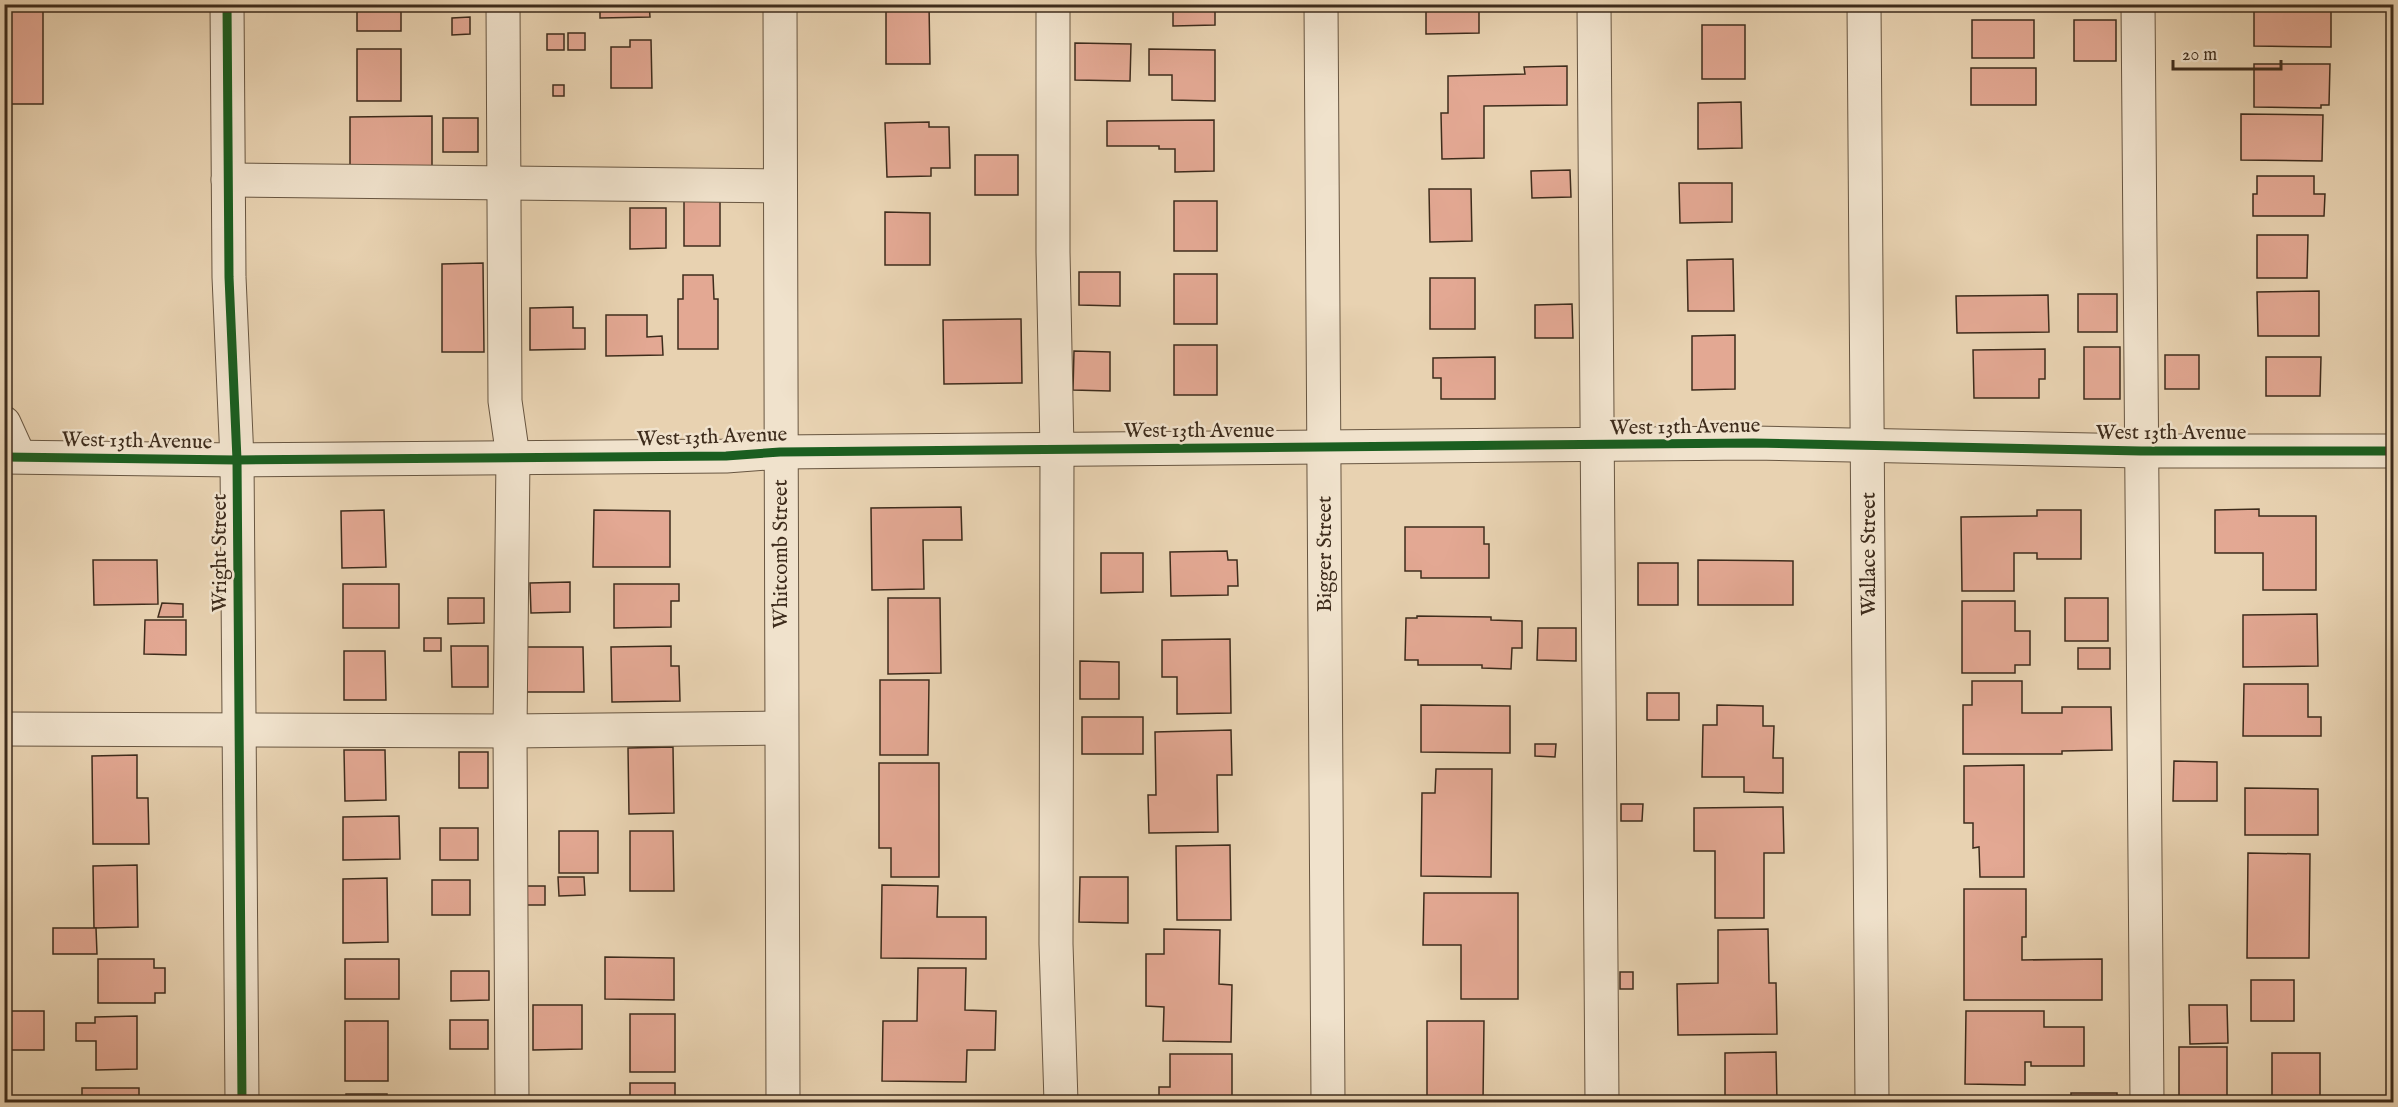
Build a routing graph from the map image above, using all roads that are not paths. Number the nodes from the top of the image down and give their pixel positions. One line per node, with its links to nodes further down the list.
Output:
1 (228, 4): 9 (street, Wright Street)
2 (503, 4): 10 (street)
3 (780, 4): 11 (street, Whitcomb Street)
4 (1053, 4): 15 (street)
5 (1321, 4): 16 (street, Bigger Street)
6 (1594, 4): 13 (street)
7 (1864, 4): 14 (street, Wallace Street)
8 (2138, 4): 17 (street)
9 (228, 180): 10 (street); 22 (street, Wright Street)
10 (504, 184): 11 (street); 21 (street)
11 (780, 186): 19 (street, Whitcomb Street)
12 (4, 423): 20 (street)
13 (1598, 444): 14 (street, West 13th Avenue); 16 (street, West 13th Avenue); 32 (street)
14 (1867, 444): 17 (street, West 13th Avenue); 33 (street, Wallace Street)
15 (1057, 448): 16 (street, West 13th Avenue); 19 (street, West 13th Avenue); 30 (street)
16 (1323, 448): 31 (street, Bigger Street)
17 (2142, 451): 18 (street, West 13th Avenue); 34 (street)
18 (2394, 451)
19 (780, 452): 21 (street, West 13th Avenue); 23 (street, Whitcomb Street)
20 (12, 457): 22 (street, West 13th Avenue)
21 (513, 458): 22 (street, West 13th Avenue); 26 (street)
22 (237, 460): 25 (street, Wright Street)
23 (781, 728): 26 (street); 29 (street, Whitcomb Street)
24 (4, 729): 25 (street)
25 (238, 730): 26 (street); 27 (street, Wright Street)
26 (510, 731): 28 (street)
27 (242, 1102)
28 (512, 1102)
29 (783, 1102)
30 (1061, 1102)
31 (1328, 1102)
32 (1602, 1102)
33 (1872, 1102)
34 (2146, 1102)

